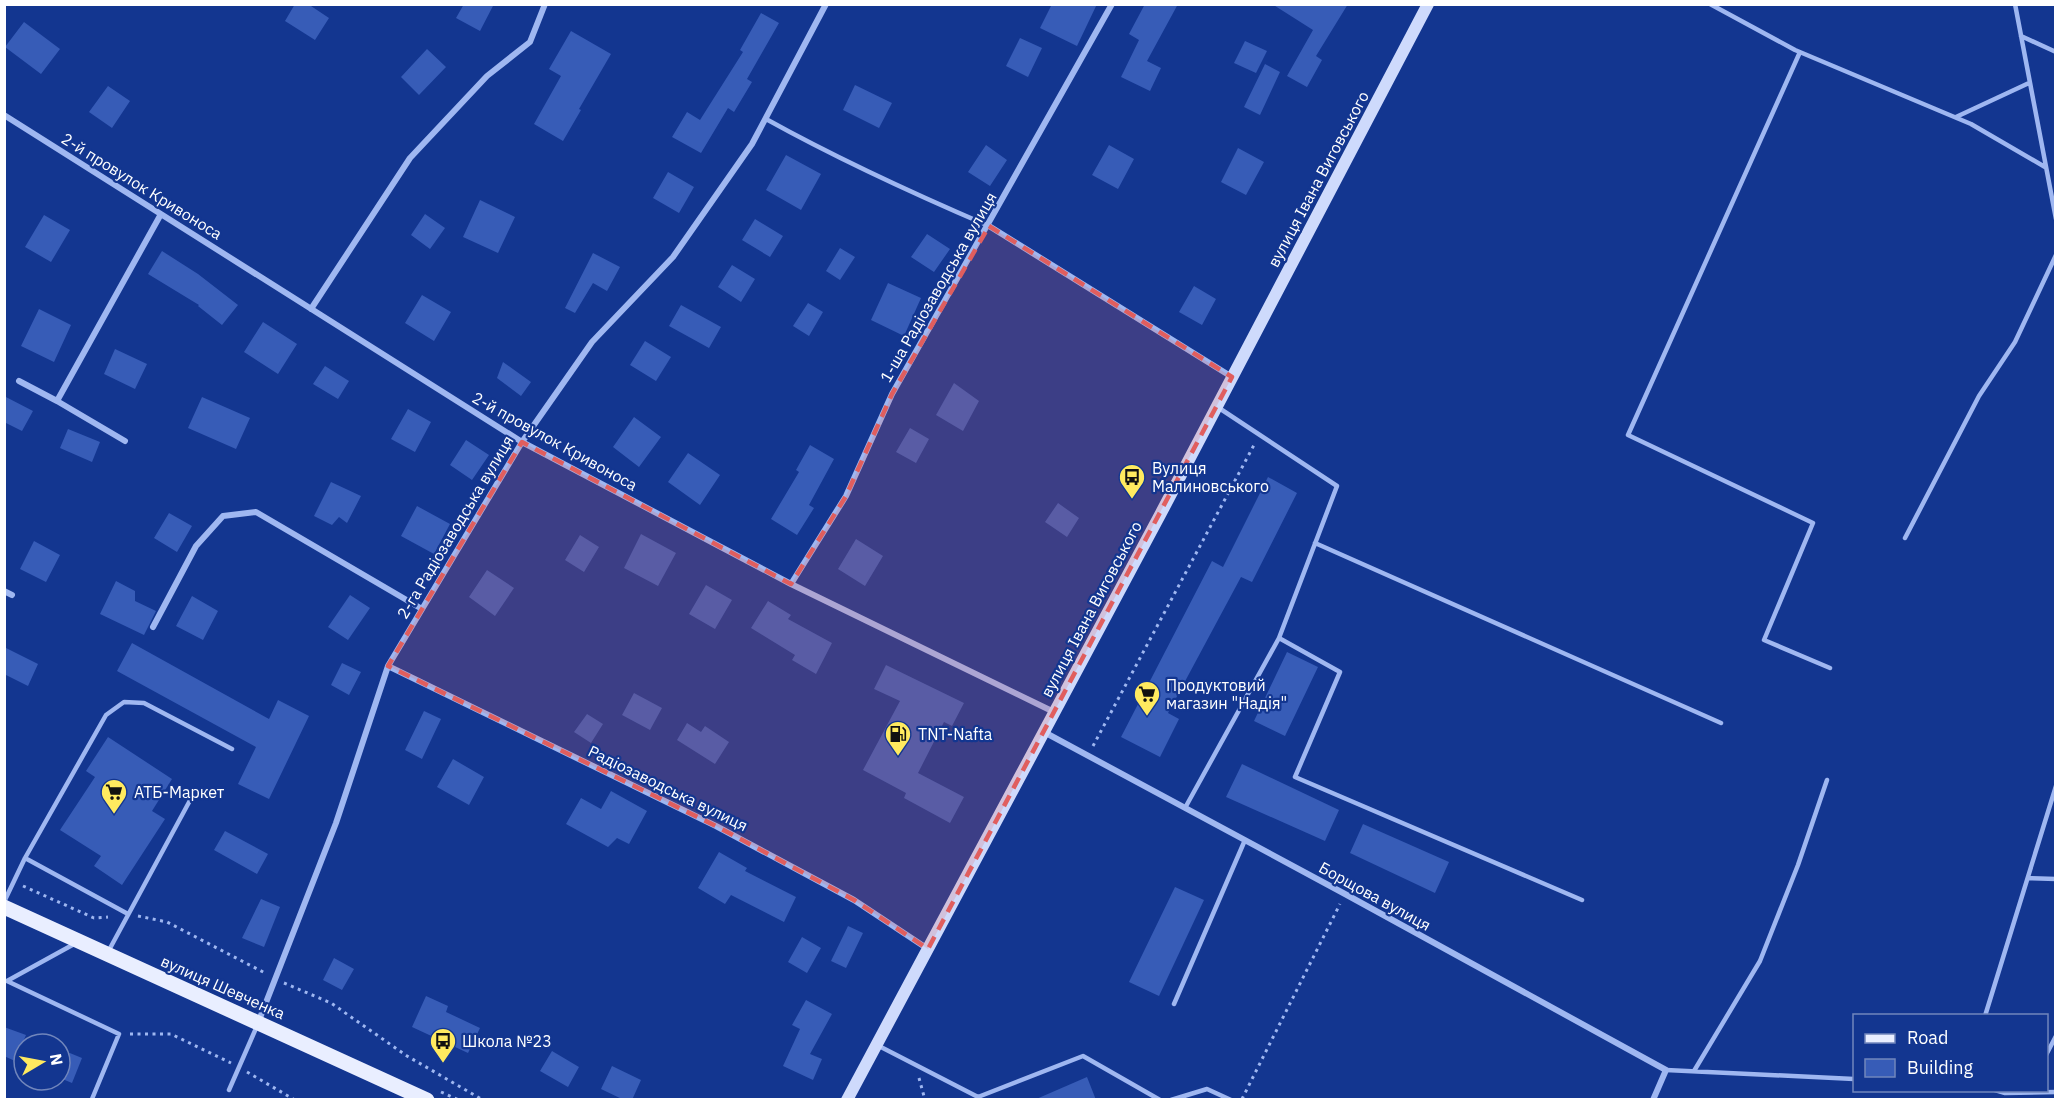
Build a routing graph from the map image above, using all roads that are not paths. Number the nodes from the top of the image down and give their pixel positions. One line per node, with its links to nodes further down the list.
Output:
1 (545, 4): 19 (street)
2 (826, 4): 13 (street, 2-га Радіозаводська вулиця)
3 (1112, 4): 17 (street, 1-ша Радіозаводська вулиця)
4 (1428, 4): 20 (street, вулиця Івана Виговського)
5 (1710, 4): 8 (lane)
6 (2014, 4): 7 (lane)
7 (2021, 36): 9 (lane); 10 (lane)
8 (1800, 52): 12 (lane); 35 (lane)
9 (2055, 52)
10 (2029, 82): 12 (lane); 14 (lane)
11 (4, 116): 15 (street, 2-й провулок Кривоноса)
12 (1955, 118): 14 (lane)
13 (766, 119): 17 (lane); 25 (street, 2-га Радіозаводська вулиця)
14 (2045, 167): 16 (lane)
15 (161, 214): 19 (street, 2-й провулок Кривоноса); 22 (street)
16 (2055, 219)
17 (988, 226): 20 (street); 28 (street, 1-ша Радіозаводська вулиця)
18 (2055, 255): 26 (lane)
19 (311, 309): 25 (street, 2-й провулок Кривоноса)
20 (1232, 377): 23 (street, вулиця Івана Виговського)
21 (19, 381): 22 (street)
22 (57, 401): 24 (street)
23 (1217, 407): 27 (lane); 36 (street, вулиця Івана Виговського)
24 (125, 441)
25 (522, 442): 28 (street, 2-й провулок Кривоноса); 31 (street, 2-га Радіозаводська вулиця)
26 (1905, 538)
27 (1315, 543): 33 (lane); 37 (lane)
28 (790, 584): 36 (street, 2-й провулок Кривоноса)
29 (4, 591): 30 (street)
30 (12, 595)
31 (422, 609): 32 (street); 34 (street, 2-га Радіозаводська вулиця)
32 (153, 627)
33 (1279, 638): 43 (lane); 48 (lane)
34 (388, 666): 53 (street, Радіозаводська вулиця); 58 (street, 2-га Радіозаводська вулиця)
35 (1830, 668)
36 (1054, 712): 38 (street, вулиця Івана Виговського)
37 (1721, 723)
38 (1043, 732): 43 (street, Борщова вулиця); 53 (street, вулиця Івана Виговського)
39 (232, 748): 45 (lane)
40 (1827, 780): 63 (lane)
41 (2055, 786): 46 (lane)
42 (194, 793): 51 (lane)
43 (1185, 808): 44 (street, Борщова вулиця)
44 (1245, 840): 56 (lane); 62 (street, Борщова вулиця)
45 (25, 858): 49 (lane); 51 (lane)
46 (2028, 878): 47 (lane); 57 (lane)
47 (2055, 879)
48 (1582, 900)
49 (4, 902)
50 (4, 908): 52 (main road, вулиця Шевченка)
51 (128, 914): 54 (lane)
52 (78, 941): 54 (main road, вулиця Шевченка); 55 (lane)
53 (928, 949): 60 (street, вулиця Івана Виговського)
54 (107, 954): 58 (main road, вулиця Шевченка)
55 (6, 981): 67 (lane)
56 (1173, 1004)
57 (1986, 1014)
58 (258, 1023): 65 (lane); 68 (main road, вулиця Шевченка)
59 (2055, 1036): 61 (lane)
60 (877, 1045): 69 (street, вулиця Івана Виговського); 70 (lane)
61 (2048, 1051)
62 (1665, 1070): 63 (lane); 73 (street)
63 (1695, 1071): 64 (lane)
64 (1853, 1079)
65 (229, 1090)
66 (2005, 1092): 74 (lane)
67 (92, 1099)
68 (427, 1100)
69 (847, 1100)
70 (1160, 1100)
71 (1171, 1100): 72 (lane)
72 (1231, 1100)
73 (1653, 1100)
74 (2009, 1100)

